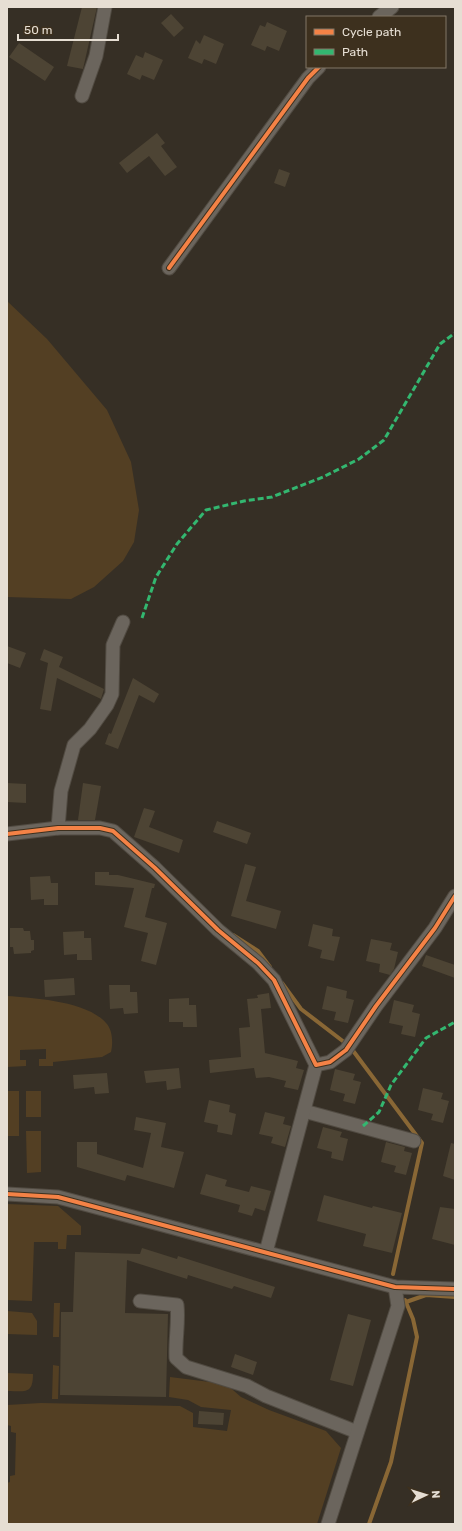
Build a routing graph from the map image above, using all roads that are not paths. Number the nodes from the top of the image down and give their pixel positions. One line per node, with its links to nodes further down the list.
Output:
1 (105, 7): 5 (street)
2 (392, 7): 3 (street)
3 (380, 16)
4 (318, 68): 6 (street)
5 (82, 96)
6 (169, 268)
7 (122, 622): 8 (street)
8 (58, 828): 9 (street); 11 (street)
9 (7, 834)
10 (455, 896): 11 (street)
11 (316, 1065): 12 (street)
12 (304, 1111): 13 (street); 15 (street)
13 (414, 1141)
14 (7, 1194): 15 (street)
15 (266, 1252): 16 (street)
16 (395, 1287): 17 (street); 19 (street)
17 (455, 1289)
18 (140, 1301): 19 (street)
19 (357, 1432): 20 (street)
20 (328, 1524)

